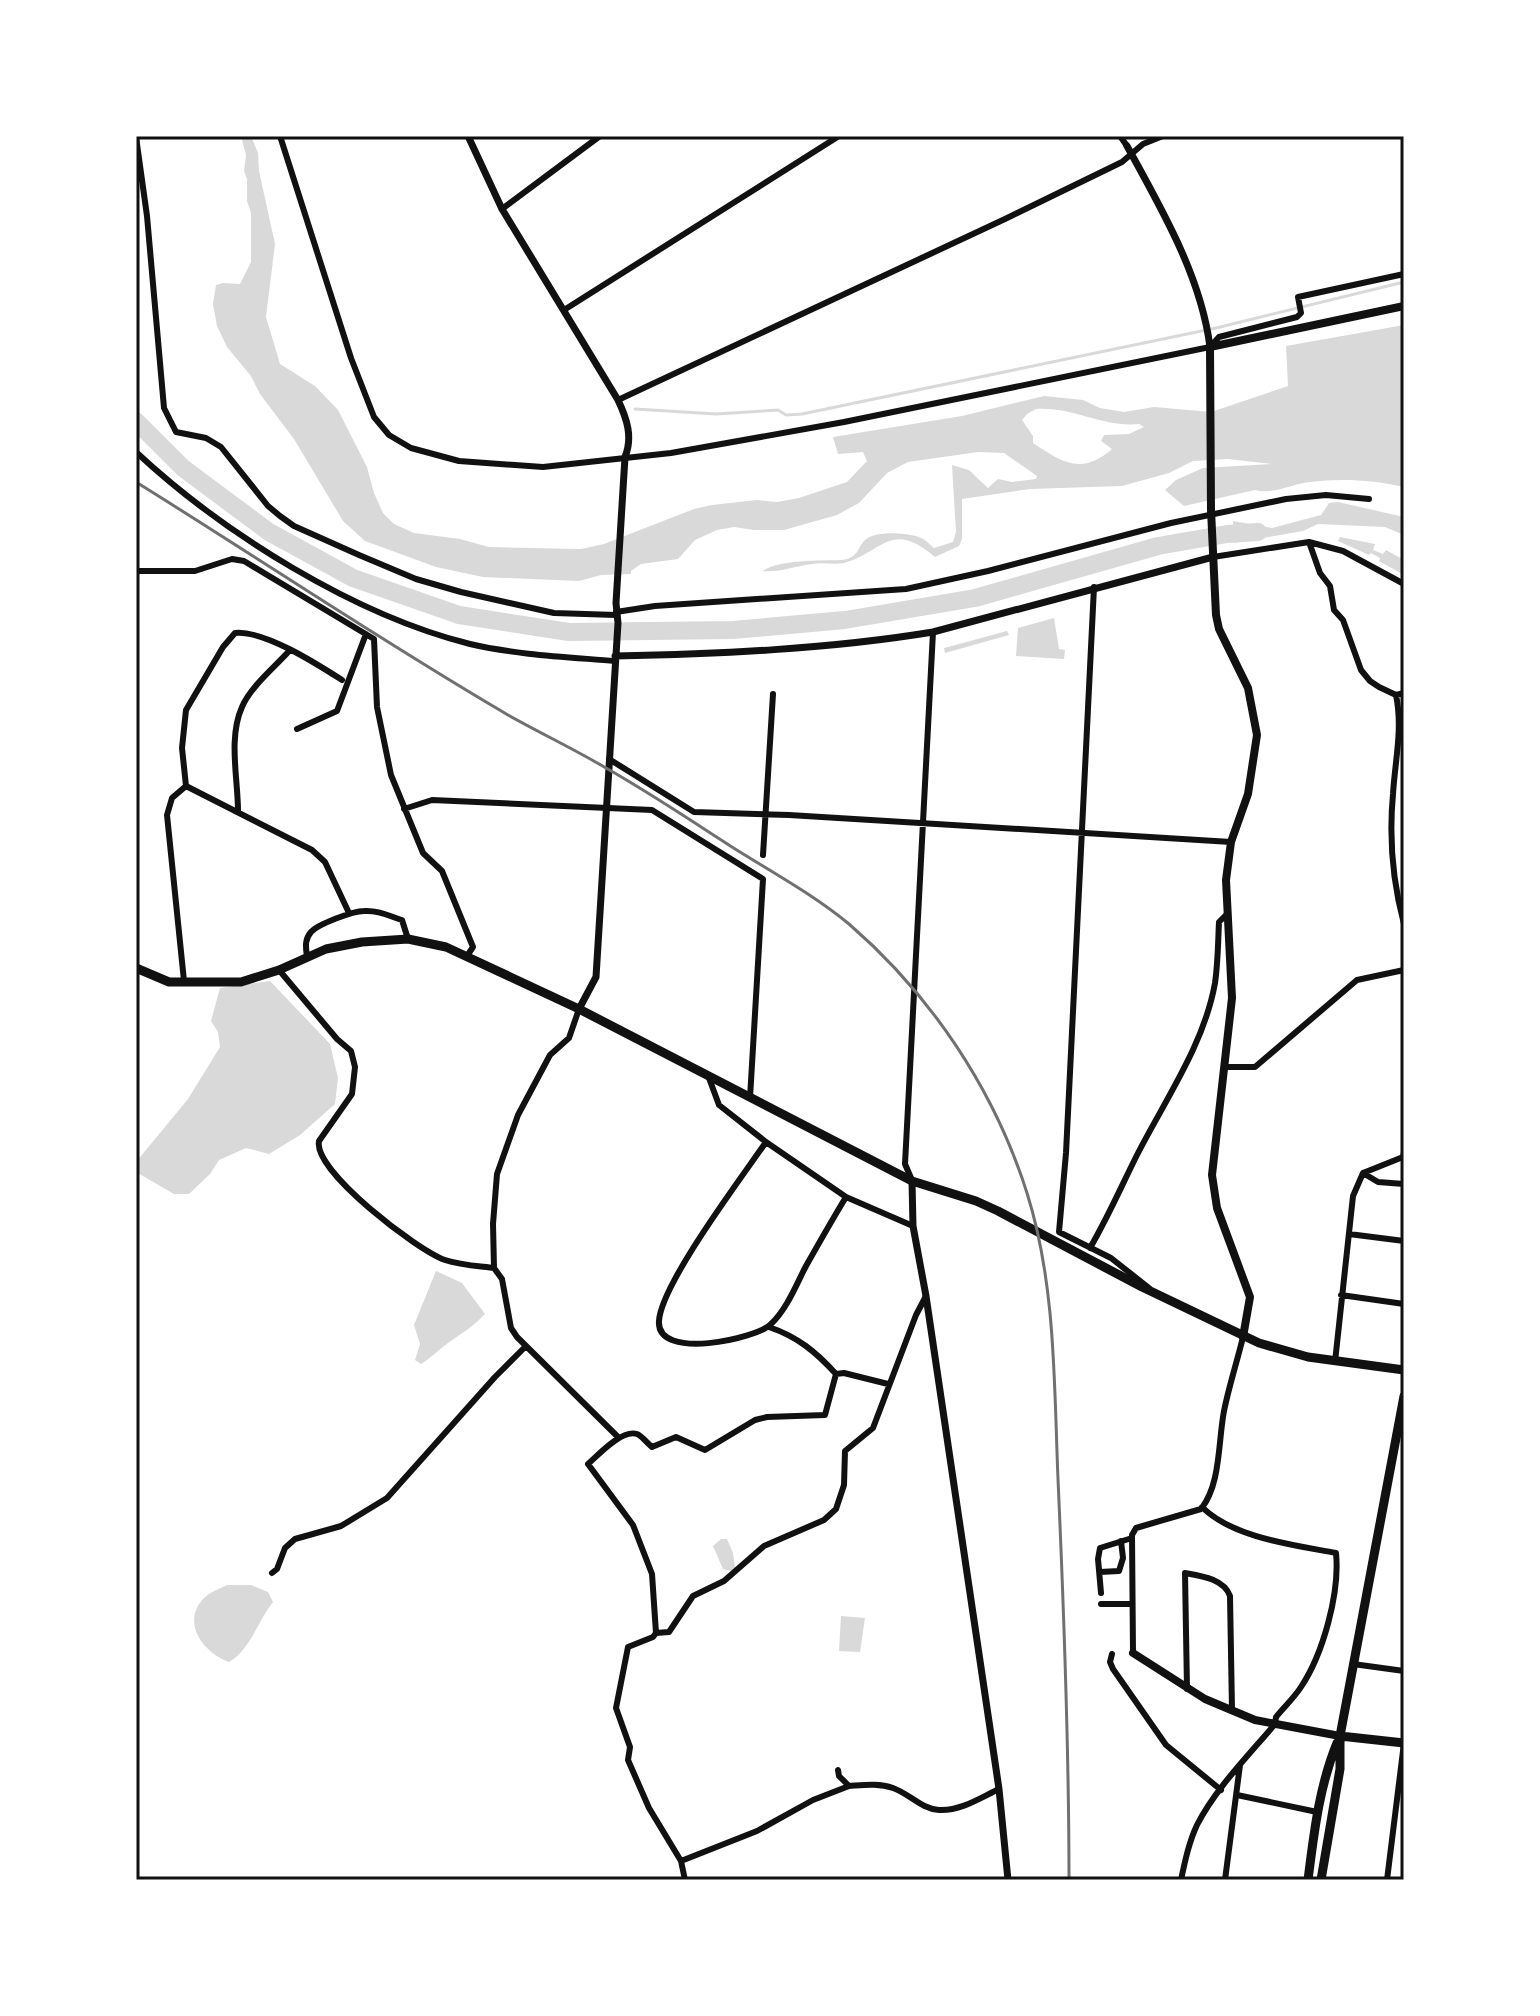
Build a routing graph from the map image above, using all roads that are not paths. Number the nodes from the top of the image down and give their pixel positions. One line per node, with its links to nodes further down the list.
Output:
1 (280, 136): 16 (street)
2 (468, 136): 9 (street)
3 (600, 136): 9 (street)
4 (839, 136): 12 (street)
5 (1120, 136): 8 (street)
6 (1163, 136): 8 (street)
7 (136, 137): 24 (street)
8 (1129, 150): 13 (street); 14 (street)
9 (502, 209): 12 (street)
10 (1404, 274): 13 (street)
11 (1404, 306): 13 (main road)
12 (564, 310): 14 (street)
13 (1210, 349): 16 (street); 18 (main road)
14 (618, 400): 16 (street)
15 (136, 452): 28 (street)
16 (625, 460): 24 (street)
17 (1369, 499): 18 (street)
18 (1212, 516): 20 (main road); 24 (street)
19 (1309, 542): 20 (street); 22 (street); 31 (street)
20 (1213, 557): 23 (street); 43 (main road)
21 (136, 571): 26 (street)
22 (1404, 584)
23 (1094, 587): 25 (street); 42 (street)
24 (616, 613): 28 (street)
25 (933, 632): 28 (street); 41 (street)
26 (366, 634): 32 (street); 38 (street)
27 (290, 650): 29 (street); 36 (street); 39 (street)
28 (615, 659): 33 (street)
29 (342, 680)
30 (773, 694): 40 (street)
31 (1400, 694): 35 (street)
32 (297, 729)
33 (609, 759): 37 (street); 40 (street)
34 (1404, 768): 35 (street)
35 (1396, 770): 46 (street)
36 (186, 786): 39 (street); 56 (street)
37 (606, 808): 38 (street); 57 (street); 60 (street)
38 (404, 809): 51 (street)
39 (238, 811): 47 (street)
40 (765, 816): 41 (street); 44 (street)
41 (924, 823): 42 (street); 64 (street)
42 (1082, 833): 43 (street); 70 (street)
43 (1231, 842): 48 (main road)
44 (763, 855)
45 (1404, 868): 46 (street)
46 (1395, 871): 49 (street)
47 (349, 913): 50 (street); 52 (street)
48 (1227, 914): 58 (main road); 70 (street)
49 (1404, 924)
50 (408, 939): 51 (main road); 52 (main road)
51 (467, 956): 57 (main road)
52 (307, 957): 54 (main road)
53 (136, 968): 56 (main road)
54 (279, 970): 56 (main road); 71 (street)
55 (1404, 970): 58 (street)
56 (184, 981)
57 (579, 1009): 59 (main road); 71 (street)
58 (1224, 1067): 77 (main road)
59 (709, 1078): 60 (main road); 61 (street)
60 (750, 1098): 64 (main road)
61 (766, 1142): 66 (street); 76 (street)
62 (1404, 1152): 63 (street)
63 (1363, 1173): 65 (street); 68 (street)
64 (912, 1181): 67 (street); 72 (main road)
65 (1404, 1184)
66 (846, 1197): 67 (street); 76 (street)
67 (913, 1226): 74 (street)
68 (1349, 1234): 69 (street); 73 (street)
69 (1404, 1241)
70 (1090, 1248): 72 (street)
71 (494, 1268): 78 (street)
72 (1156, 1294): 77 (main road)
73 (1341, 1295): 75 (street); 79 (street)
74 (926, 1296): 82 (street); 107 (street)
75 (1404, 1304)
76 (769, 1327): 81 (street)
77 (1243, 1337): 79 (main road); 86 (street)
78 (526, 1346): 84 (street); 90 (street)
79 (1335, 1362): 80 (main road)
80 (1404, 1370)
81 (836, 1374): 82 (street); 84 (street)
82 (888, 1384): 94 (street)
83 (1404, 1396): 85 (main road)
84 (619, 1438): 94 (street)
85 (1400, 1440): 97 (main road)
86 (1202, 1507): 87 (street); 101 (street)
87 (1132, 1538): 88 (street); 93 (street)
88 (1121, 1541): 89 (street); 89 (street)
89 (1100, 1572): 91 (street)
90 (272, 1573)
91 (1101, 1593)
92 (1101, 1604): 93 (street)
93 (1132, 1604): 95 (street)
94 (656, 1633): 111 (street)
95 (1133, 1653): 99 (main road)
96 (1112, 1654): 108 (street)
97 (1353, 1664): 98 (street); 102 (main road)
98 (1404, 1671)
99 (1187, 1689): 100 (main road); 100 (street)
100 (1232, 1710): 101 (main road)
101 (1275, 1724): 102 (main road); 104 (street)
102 (1340, 1736): 103 (main road); 110 (main road); 117 (main road)
103 (1404, 1743): 118 (street)
104 (1240, 1765): 108 (street); 109 (street)
105 (838, 1770): 106 (street)
106 (849, 1786): 107 (street); 111 (street)
107 (999, 1789): 113 (street)
108 (1221, 1790): 114 (street)
109 (1237, 1795): 110 (street); 115 (street)
110 (1317, 1812): 116 (main road)
111 (681, 1861): 112 (street)
112 (685, 1880)
113 (1008, 1880)
114 (1181, 1880)
115 (1225, 1880)
116 (1308, 1880)
117 (1321, 1880)
118 (1387, 1880)

